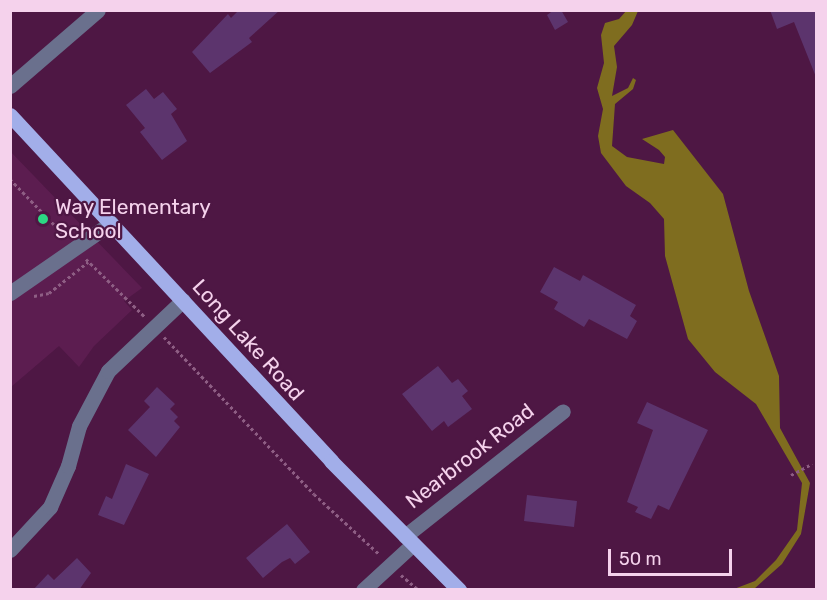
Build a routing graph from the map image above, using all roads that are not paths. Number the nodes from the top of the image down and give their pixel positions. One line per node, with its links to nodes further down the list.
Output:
1 (98, 10): 2 (street)
2 (10, 86)
3 (10, 115): 4 (main road, Long Lake Road)
4 (111, 223): 5 (street); 6 (main road, Long Lake Road)
5 (10, 293)
6 (183, 300): 8 (main road, Long Lake Road); 9 (street)
7 (563, 411): 8 (street, Nearbrook Road)
8 (409, 540): 10 (street, Nearbrook Road); 11 (main road, Long Lake Road)
9 (10, 550)
10 (363, 590)
11 (459, 590)

